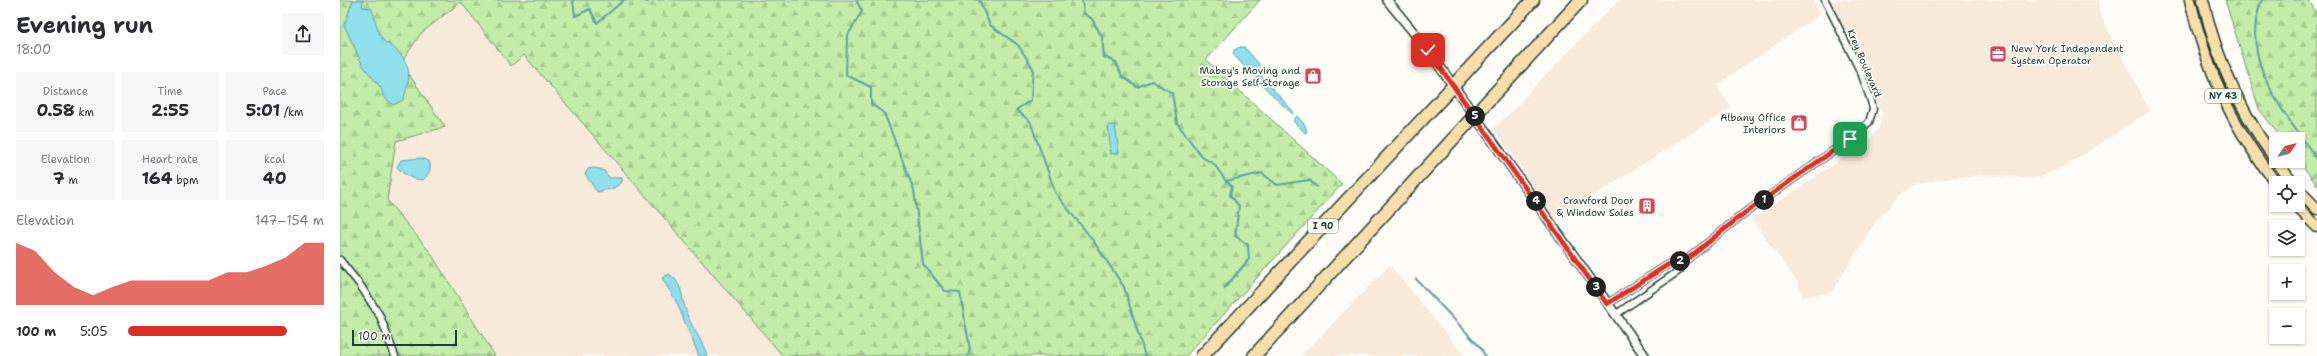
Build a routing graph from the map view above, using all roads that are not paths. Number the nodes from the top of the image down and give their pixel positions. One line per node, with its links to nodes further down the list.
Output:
1 (1387, 0): 15 (street)
2 (1534, 0): 18 (highway, I 90, bridge)
3 (1581, 0): 19 (highway, bridge)
4 (1825, 0): 14 (street, Krey Boulevard)
5 (2190, 0): 7 (main road, NY 43)
6 (2202, 0): 8 (main road, NY 43)
7 (2271, 176)
8 (2288, 176)
9 (2305, 196): 10 (main road)
10 (2317, 209)
11 (2302, 212): 12 (main road)
12 (2317, 227)
13 (340, 260): 17 (street)
14 (1685, 261): 15 (street, Krey Boulevard); 16 (street, Krey Boulevard)
15 (1607, 304): 16 (street)
16 (1615, 315): 20 (street)
17 (395, 356)
18 (1202, 356)
19 (1254, 356)
20 (1645, 356)

